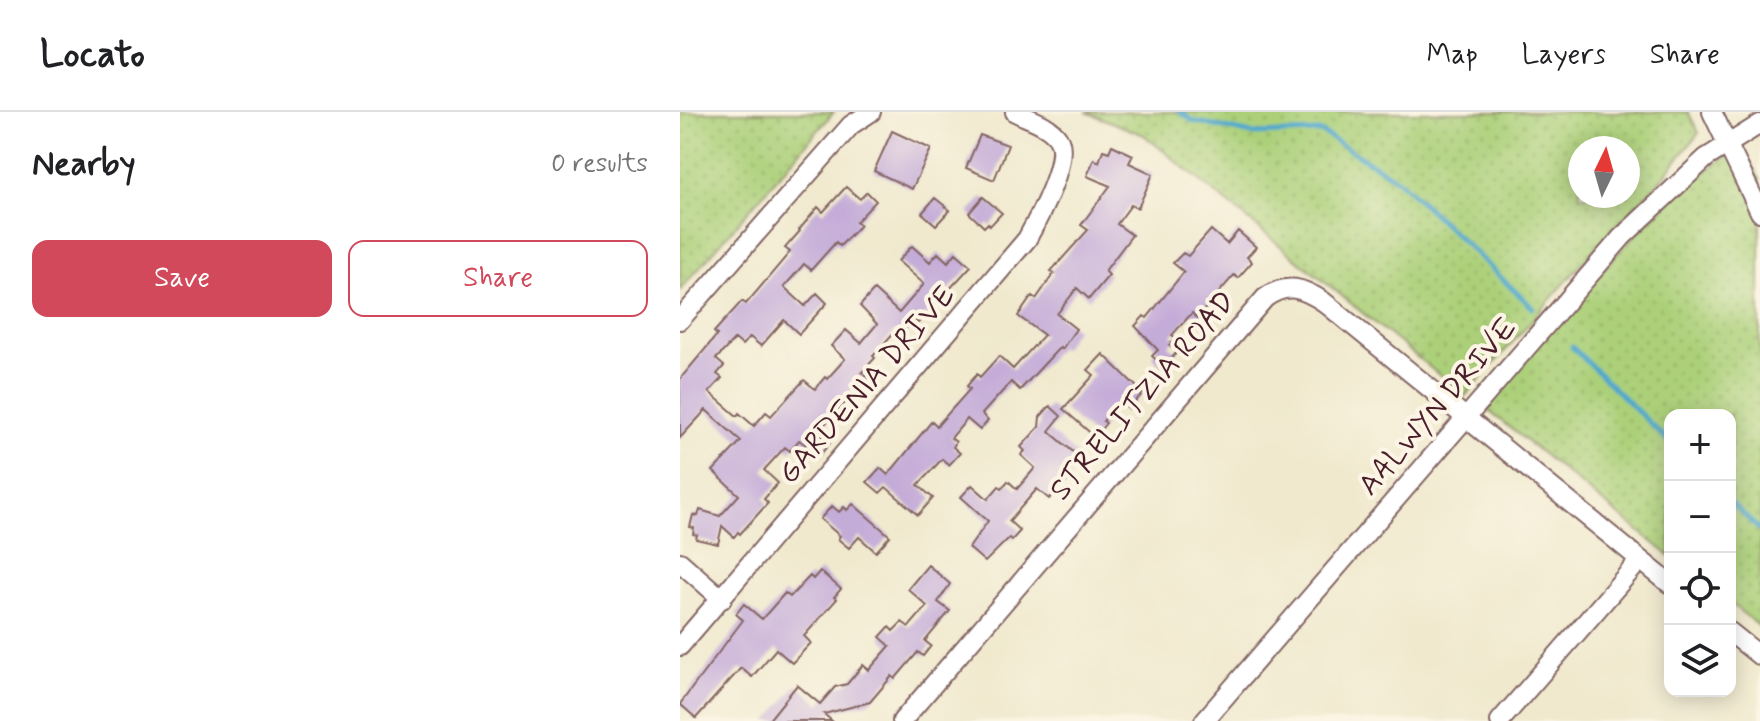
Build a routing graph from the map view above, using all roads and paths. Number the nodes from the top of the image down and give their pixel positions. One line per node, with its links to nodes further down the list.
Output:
1 (871, 112): 7 (street)
2 (1015, 112): 12 (street, GARDENIA DRIVE)
3 (1712, 112): 5 (street)
4 (1760, 124): 5 (street, AALWYN DRIVE)
5 (1727, 142): 6 (street); 8 (street, AALWYN DRIVE)
6 (1760, 212)
7 (680, 320)
8 (1467, 417): 9 (street); 16 (street, STRELITZIA ROAD); 17 (street, AALWYN DRIVE)
9 (1640, 560): 11 (street); 18 (street)
10 (680, 562): 12 (street)
11 (1664, 579)
12 (722, 599): 14 (street, GARDENIA DRIVE)
13 (1736, 637): 15 (street)
14 (680, 646)
15 (1760, 656)
16 (912, 718)
17 (1204, 721)
18 (1500, 721)

